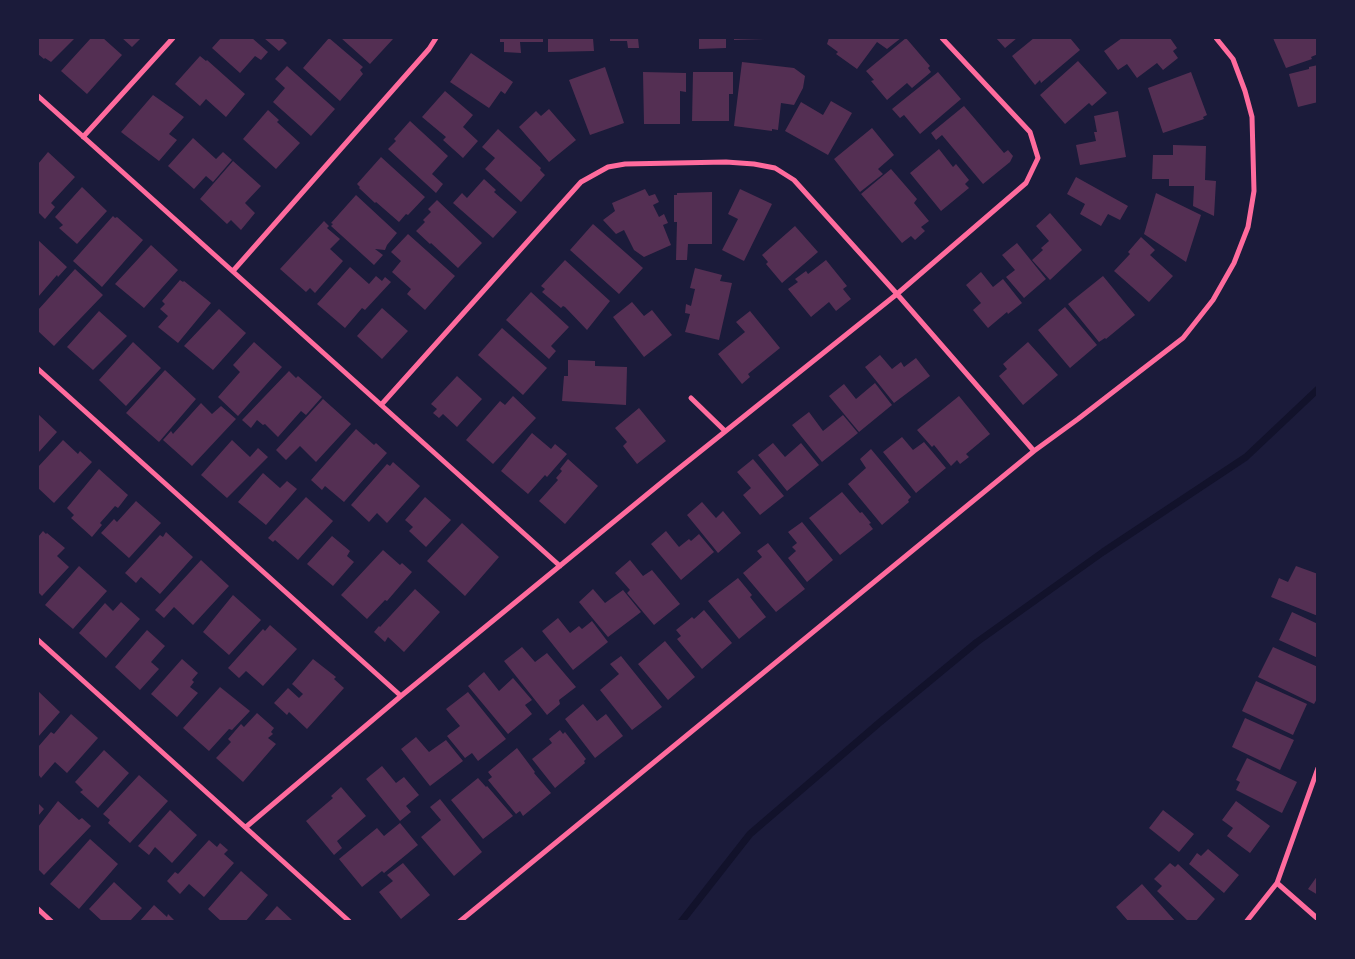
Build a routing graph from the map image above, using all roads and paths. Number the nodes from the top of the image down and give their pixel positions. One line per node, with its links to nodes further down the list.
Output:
1 (173, 38): 6 (street)
2 (436, 38): 7 (street)
3 (942, 38): 8 (street)
4 (1216, 38): 13 (street)
5 (38, 96): 6 (street)
6 (83, 137): 7 (street)
7 (232, 271): 11 (street)
8 (897, 294): 11 (street); 12 (street); 13 (street)
9 (38, 369): 16 (street)
10 (691, 398): 12 (street)
11 (381, 405): 14 (street)
12 (725, 431): 14 (street)
13 (1034, 451): 24 (street)
14 (560, 566): 16 (street)
15 (38, 640): 18 (street)
16 (401, 696): 18 (street)
17 (1318, 768): 19 (street)
18 (246, 827): 23 (street)
19 (1276, 883): 21 (street); 25 (street)
20 (38, 909): 22 (street)
21 (1318, 919)
22 (52, 922)
23 (350, 922)
24 (459, 922)
25 (1246, 922)

